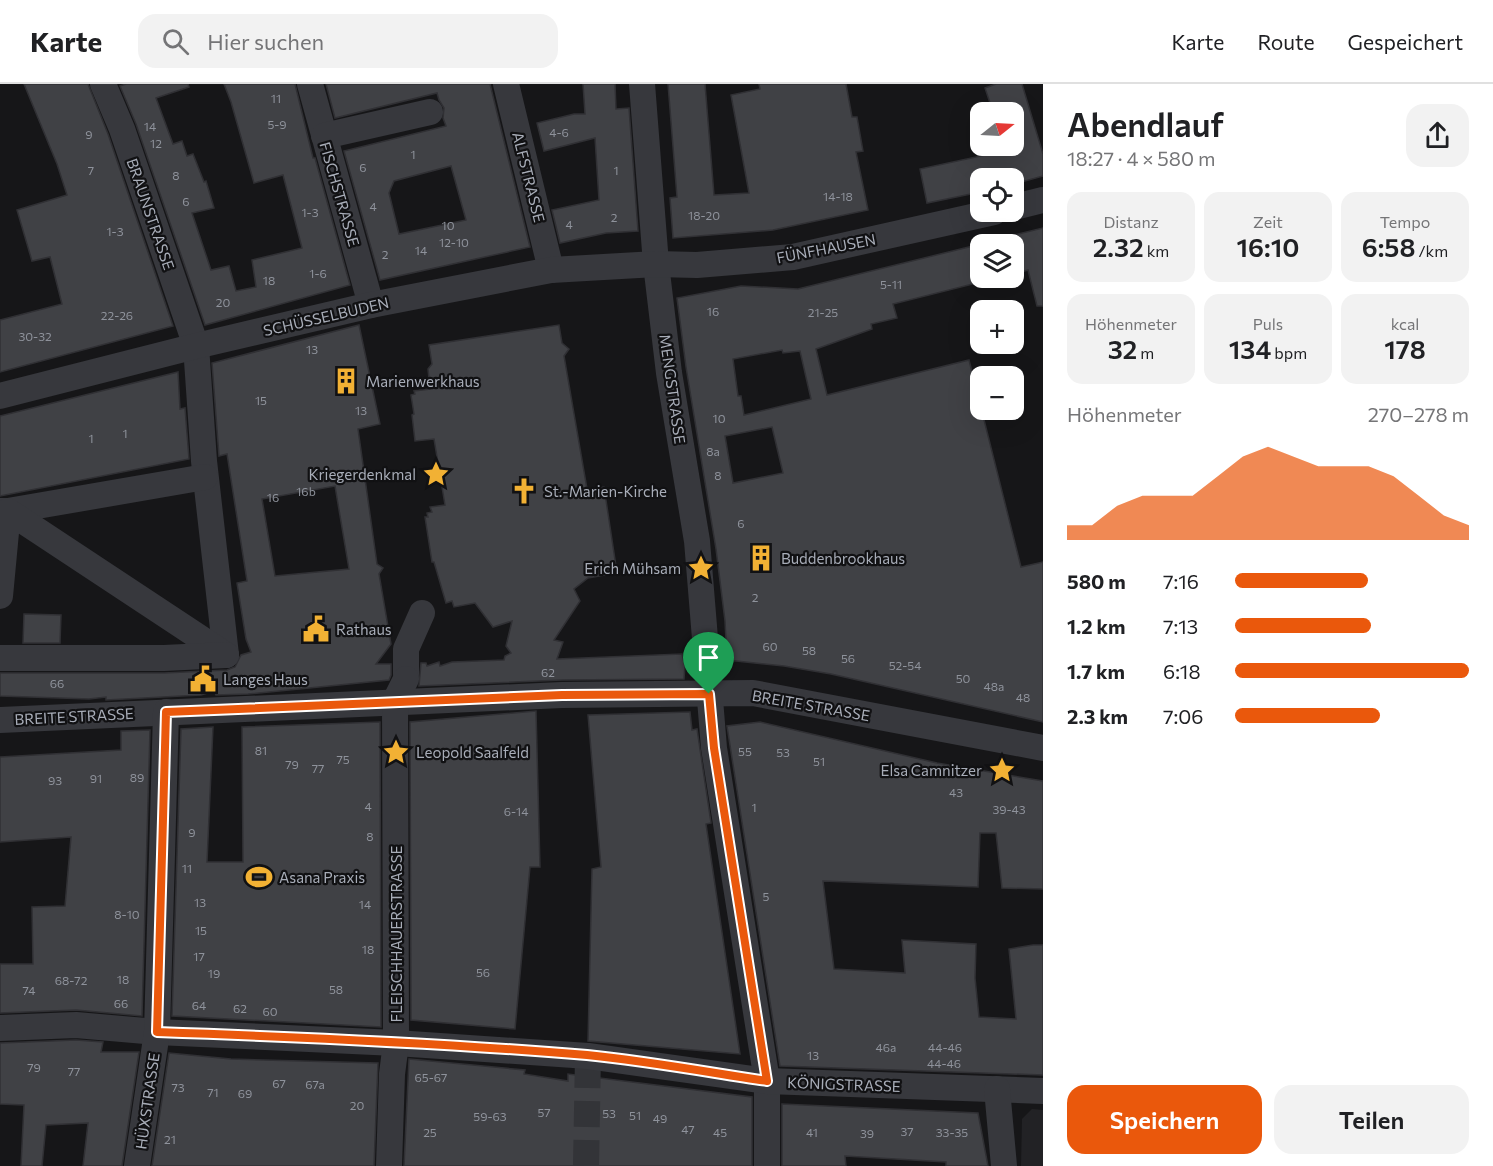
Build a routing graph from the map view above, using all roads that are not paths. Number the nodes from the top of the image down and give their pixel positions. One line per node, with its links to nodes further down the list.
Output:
1 (103, 84): 13 (street, BRAUNSTRASSE)
2 (310, 84): 6 (street, FISCHSTRASSE)
3 (506, 84): 11 (street, ALFSTRASSE)
4 (642, 84): 10 (street, MENGSTRASSE)
5 (430, 112): 6 (street)
6 (324, 136): 12 (street, FISCHSTRASSE)
7 (1043, 200): 8 (street)
8 (1024, 205)
9 (970, 217): 10 (street, FÜNFHAUSEN)
10 (656, 264): 11 (street, SCHÜSSELBUDEN); 22 (street, MENGSTRASSE)
11 (551, 270): 12 (street, SCHÜSSELBUDEN)
12 (371, 305): 13 (street, SCHÜSSELBUDEN)
13 (196, 346): 14 (street, SCHÜSSELBUDEN); 15 (street, BRAUNSTRASSE)
14 (0, 396)
15 (205, 469): 16 (street); 19 (street, BRAUNSTRASSE)
16 (4, 511): 17 (street); 19 (street)
17 (0, 596)
18 (422, 613): 21 (street, FLEISCHHAUERSTRASSE)
19 (226, 655): 20 (street)
20 (0, 658)
21 (402, 684): 22 (street, BREITE STRASSE); 23 (street, BREITE STRASSE); 28 (street, FLEISCHHAUERSTRASSE)
22 (709, 694): 25 (street, BREITE STRASSE); 29 (street, MENGSTRASSE)
23 (166, 712): 24 (street, BREITE STRASSE); 27 (street, HÜXSTRASSE)
24 (0, 720)
25 (1043, 748)
26 (0, 1028): 27 (street, KÖNIGSTRASSE)
27 (157, 1032): 28 (street, KÖNIGSTRASSE); 32 (street, HÜXSTRASSE)
28 (396, 1042): 29 (street, KÖNIGSTRASSE); 33 (street, FLEISCHHAUERSTRASSE)
29 (767, 1081): 30 (street, KÖNIGSTRASSE); 34 (street, MENGSTRASSE)
30 (997, 1089): 31 (street, KÖNIGSTRASSE); 35 (street)
31 (1043, 1091)
32 (137, 1166)
33 (389, 1166)
34 (767, 1166)
35 (1004, 1166)

